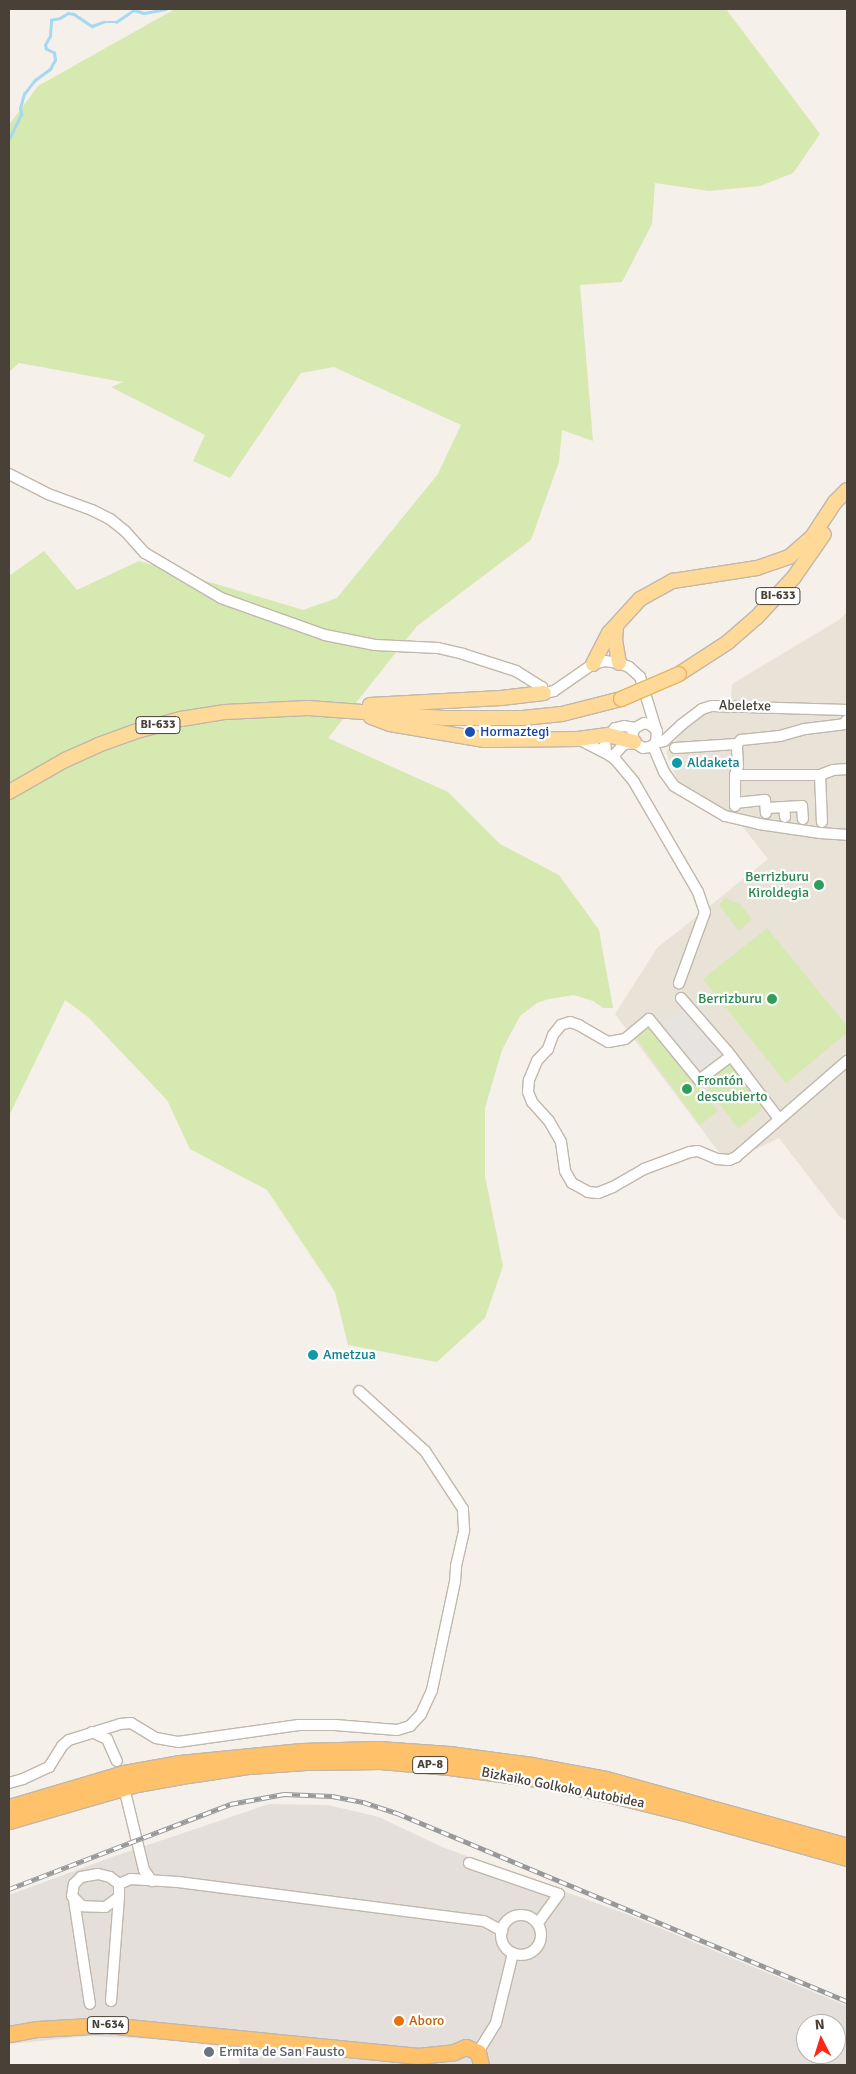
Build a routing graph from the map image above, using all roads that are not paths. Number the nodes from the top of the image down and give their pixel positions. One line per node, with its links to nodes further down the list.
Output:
1 (9, 474): 6 (street)
2 (847, 490): 3 (main road); 10 (main road, BI-633, bridge)
3 (616, 627): 4 (main road); 5 (main road)
4 (619, 662): 5 (street); 7 (street)
5 (593, 664): 6 (street)
6 (544, 693): 8 (main road)
7 (647, 702): 12 (street); 14 (street)
8 (320, 709): 10 (main road, BI-633); 24 (main road, BI-633)
9 (847, 710): 16 (street, Abeletxe)
10 (351, 711): 15 (main road)
11 (847, 720): 17 (street)
12 (656, 729): 14 (street); 16 (street)
13 (608, 735): 14 (main road); 15 (main road); 19 (street)
14 (635, 735): 16 (street); 20 (street)
15 (578, 739): 19 (street)
16 (657, 743): 29 (street)
17 (737, 744): 18 (street); 22 (street)
18 (675, 748)
19 (606, 753): 20 (street)
20 (615, 759): 30 (street)
21 (847, 769): 23 (street)
22 (735, 775): 23 (street); 25 (street)
23 (820, 775): 26 (street)
24 (9, 792)
25 (802, 806): 26 (street); 27 (street)
26 (821, 806): 28 (street)
27 (803, 819)
28 (822, 822)
29 (847, 835)
30 (679, 983)
31 (681, 998): 32 (street)
32 (731, 1056): 34 (street); 34 (street)
33 (847, 1061): 34 (street)
34 (779, 1119)
35 (359, 1391): 36 (street)
36 (120, 1724): 37 (street); 38 (street)
37 (92, 1732): 38 (street); 40 (street)
38 (107, 1739): 39 (street)
39 (117, 1761)
40 (9, 1783)
41 (126, 1796): 46 (street)
42 (9, 1807): 44 (highway, Bizkaiko Golkoko Autobidea / AP-8)
43 (9, 1821): 45 (highway, Bizkaiko Golkoko Autobidea / AP-8)
44 (847, 1846)
45 (847, 1858)
46 (142, 1859): 48 (street); 49 (street)
47 (469, 1863): 53 (street)
48 (131, 1879): 49 (street); 50 (street)
49 (152, 1881): 54 (street)
50 (119, 1884): 51 (street); 52 (street)
51 (119, 1897): 52 (street); 56 (street)
52 (74, 1900): 57 (street)
53 (538, 1923): 54 (street); 55 (street)
54 (502, 1931): 55 (street)
55 (512, 1953): 61 (street)
56 (111, 2002)
57 (90, 2004)
58 (9, 2034): 59 (highway, N-634)
59 (418, 2056): 60 (highway, N-634); 62 (highway, N-634)
60 (452, 2059): 61 (highway, N-634)
61 (482, 2061)
62 (442, 2065)

